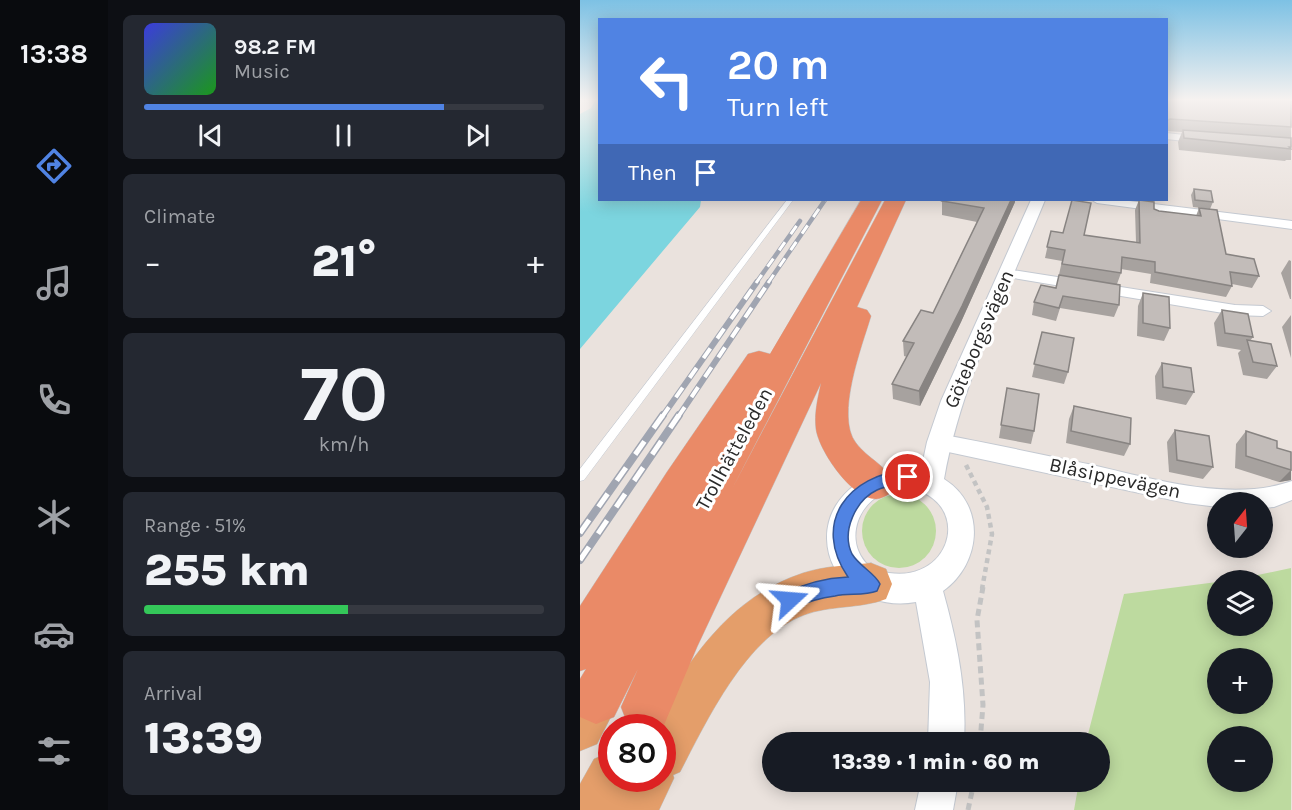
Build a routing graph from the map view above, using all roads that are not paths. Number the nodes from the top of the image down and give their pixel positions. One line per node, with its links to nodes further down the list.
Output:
1 (1175, 137): 2 (street)
2 (1210, 140)
3 (789, 201): 13 (lane)
4 (871, 201): 9 (highway, Trollhätteleden)
5 (895, 201): 9 (highway, Trollhätteleden)
6 (1038, 201): 10 (street, Göteborgsvägen)
7 (1105, 201): 8 (street)
8 (1291, 225)
9 (864, 237): 14 (highway); 19 (highway); 20 (highway, Trollhätteleden); 21 (highway, Trollhätteleden)
10 (1006, 273): 11 (street); 12 (street, Göteborgsvägen)
11 (1263, 311)
12 (939, 442): 15 (street, Göteborgsvägen); 16 (street, Blåsippevägen)
13 (580, 477)
14 (876, 483): 15 (street); 17 (street)
15 (931, 483): 18 (street)
16 (1291, 490)
17 (871, 584): 18 (street); 22 (highway)
18 (926, 585): 23 (street)
19 (580, 648)
20 (588, 713)
21 (642, 714)
22 (676, 731)
23 (946, 732)
24 (604, 792): 27 (highway)
25 (641, 792): 28 (highway)
26 (938, 792): 29 (street)
27 (595, 810)
28 (631, 810)
29 (934, 810)

